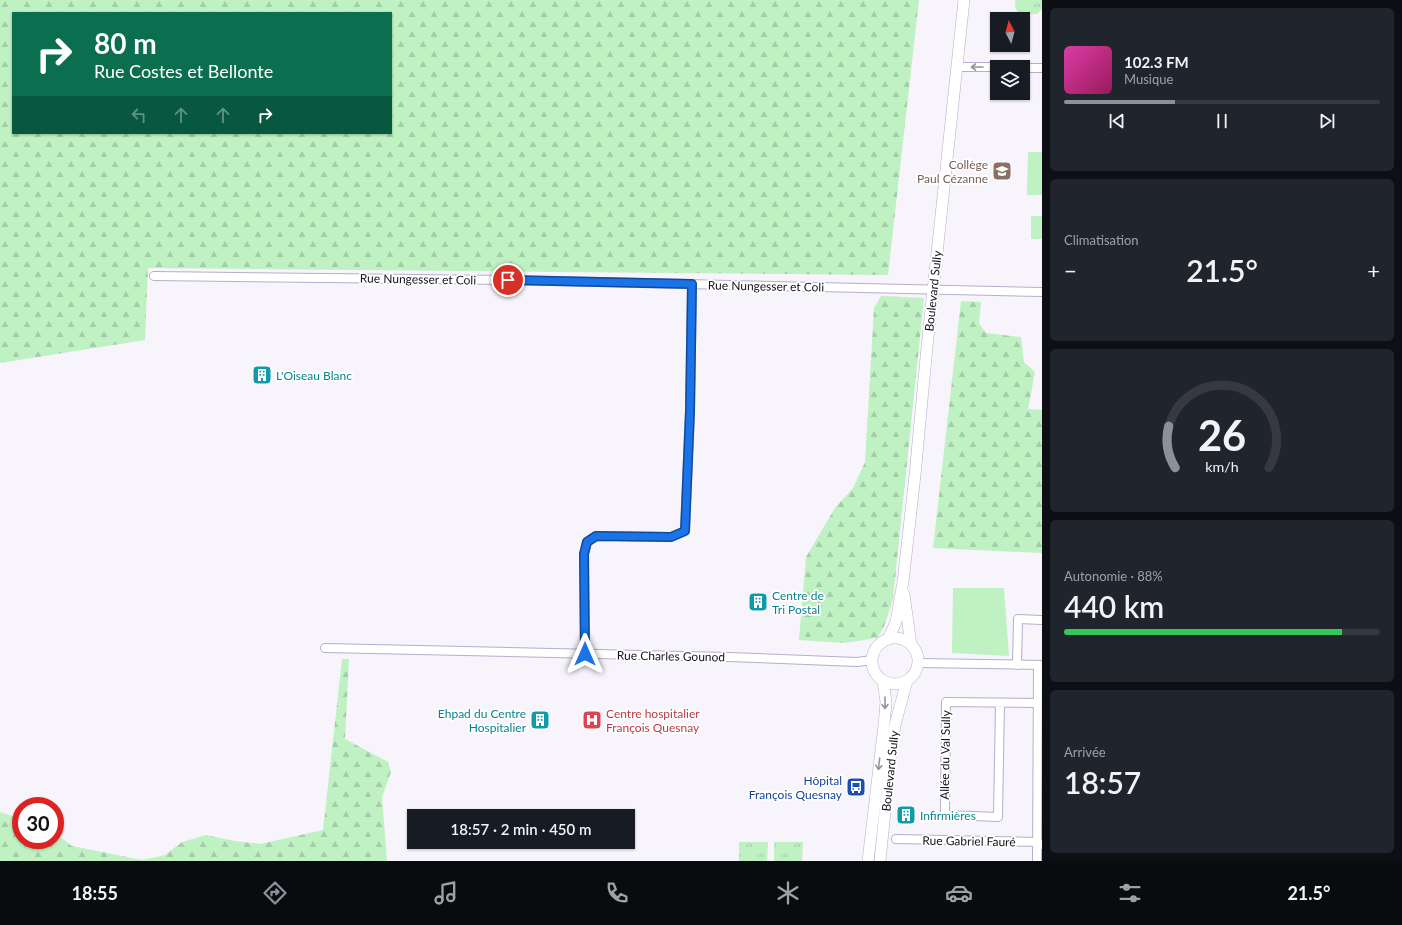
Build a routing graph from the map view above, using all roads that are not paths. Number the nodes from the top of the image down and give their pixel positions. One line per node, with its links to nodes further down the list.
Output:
1 (964, 0): 2 (street, Boulevard Sully)
2 (958, 67): 3 (street, one-way to 2); 8 (street, Boulevard Sully)
3 (990, 67)
4 (1030, 68): 5 (street)
5 (1042, 68)
6 (154, 276): 7 (street, Rue Nungesser et Coli)
7 (692, 284): 8 (street, Rue Nungesser et Coli); 15 (street)
8 (933, 290): 9 (street, Rue Nungesser et Coli); 10 (street, Boulevard Sully)
9 (1042, 292)
10 (903, 582): 12 (street); 13 (street)
11 (1042, 620): 18 (street)
12 (888, 640): 13 (street); 16 (street)
13 (911, 645): 17 (street)
14 (325, 648): 15 (street, Rue Charles Gounod)
15 (585, 654): 16 (street, Rue Charles Gounod)
16 (872, 660): 20 (street)
17 (918, 663): 18 (street); 21 (street)
18 (1017, 665): 19 (street)
19 (1040, 665): 23 (street)
20 (883, 681): 21 (street); 26 (street, Boulevard Sully, one-way to 26)
21 (907, 682): 27 (street, Boulevard Sully)
22 (1000, 703): 22 (street, Allée du Val Sully); 23 (street, Allée du Val Sully)
23 (1037, 703): 25 (street)
24 (896, 839): 25 (street, Rue Gabriel Fauré)
25 (1040, 844): 28 (street)
26 (868, 861)
27 (880, 861)
28 (1037, 861)

